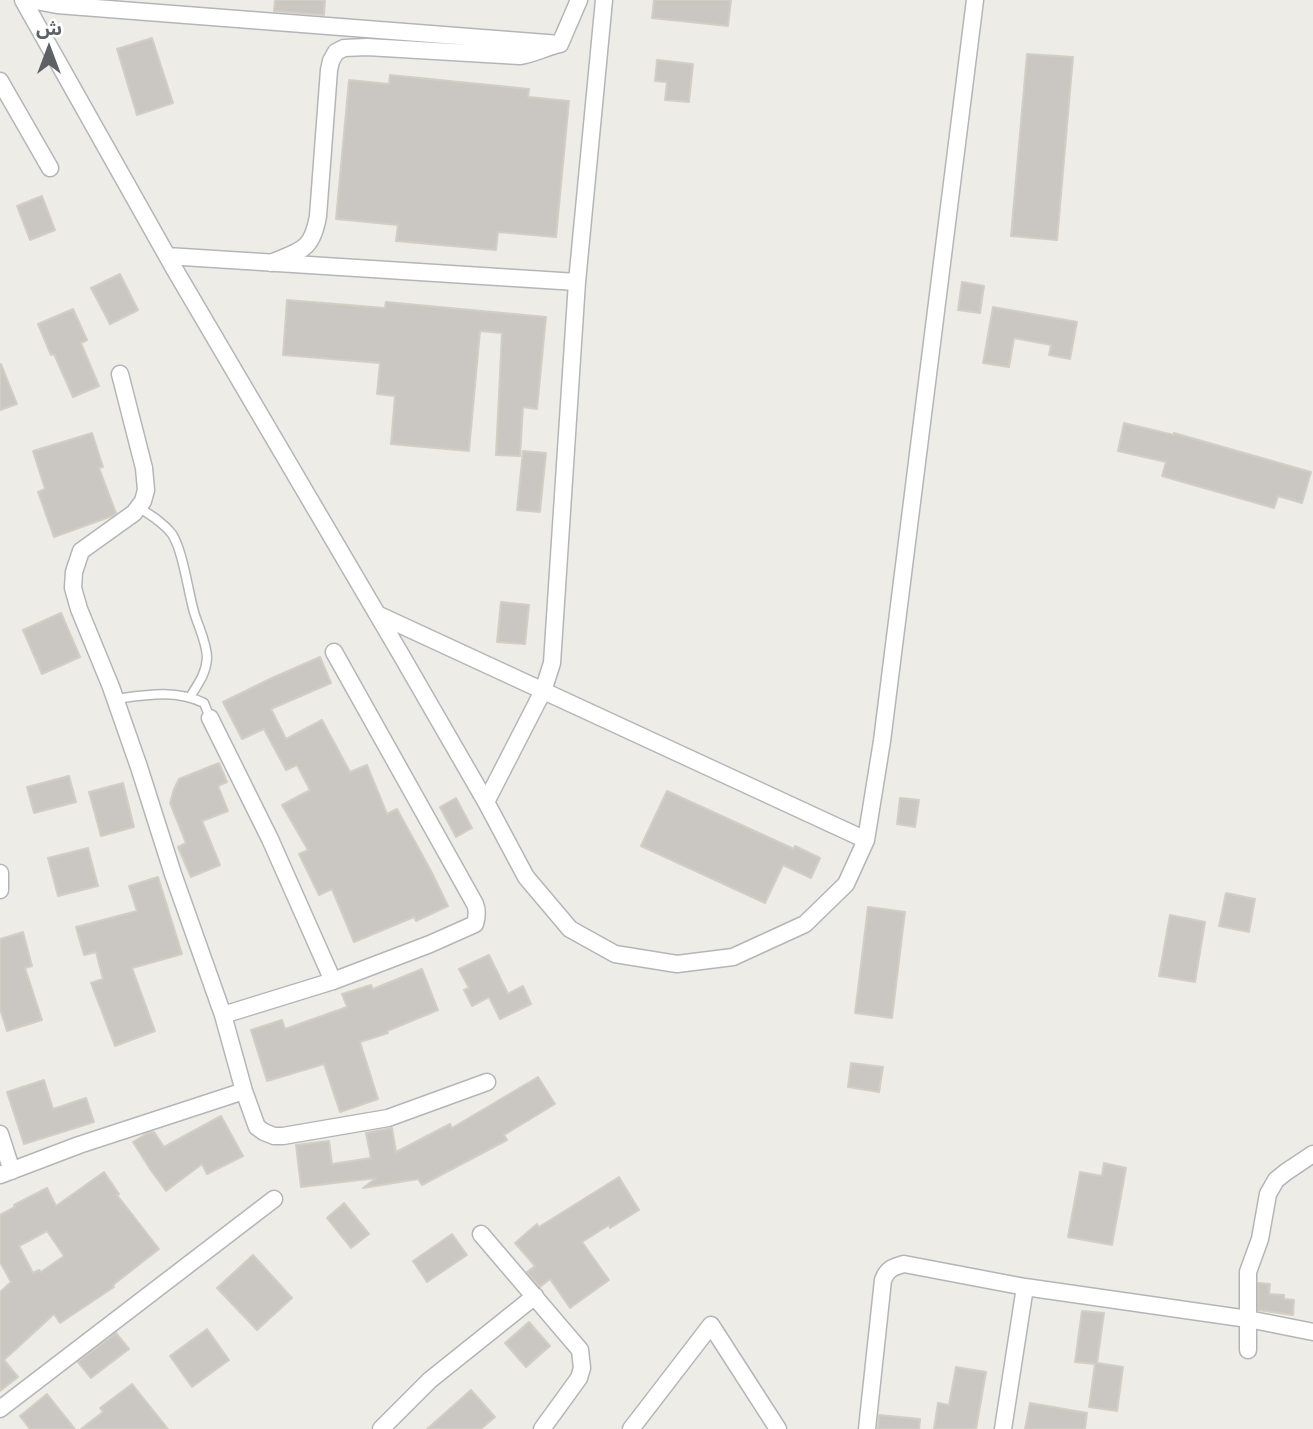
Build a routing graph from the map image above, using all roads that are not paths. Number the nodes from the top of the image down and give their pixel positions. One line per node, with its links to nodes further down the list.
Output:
1 (23, 0): 9 (street)
2 (31, 0): 6 (street)
3 (579, 0): 6 (street)
4 (604, 0): 11 (street)
5 (975, 0): 21 (street)
6 (560, 44): 10 (street)
7 (0, 81): 8 (street)
8 (50, 168)
9 (167, 256): 10 (street); 14 (street)
10 (271, 263): 11 (street)
11 (578, 282): 16 (street)
12 (120, 374): 13 (street)
13 (138, 507): 17 (lane); 18 (street)
14 (377, 614): 16 (street); 20 (street)
15 (334, 652): 24 (street)
16 (542, 691): 20 (street); 21 (street)
17 (190, 696): 18 (lane); 19 (lane)
18 (115, 699): 25 (street)
19 (210, 718): 24 (street)
20 (486, 802): 21 (street)
21 (866, 840)
22 (0, 873): 23 (street)
23 (0, 890)
24 (333, 981): 25 (street)
25 (223, 1015): 27 (street)
26 (487, 1082): 27 (street)
27 (244, 1091): 30 (street)
28 (0, 1135): 30 (street)
29 (1313, 1154): 35 (street)
30 (6, 1173)
31 (274, 1199): 38 (street)
32 (481, 1234): 34 (street)
33 (1025, 1287): 35 (street); 43 (street); 44 (street)
34 (535, 1296): 39 (street); 40 (street)
35 (1248, 1320): 36 (street); 37 (street)
36 (1313, 1332)
37 (1248, 1350)
38 (0, 1409)
39 (381, 1429)
40 (542, 1429)
41 (631, 1429): 42 (street)
42 (778, 1429)
43 (867, 1429)
44 (1003, 1429)

